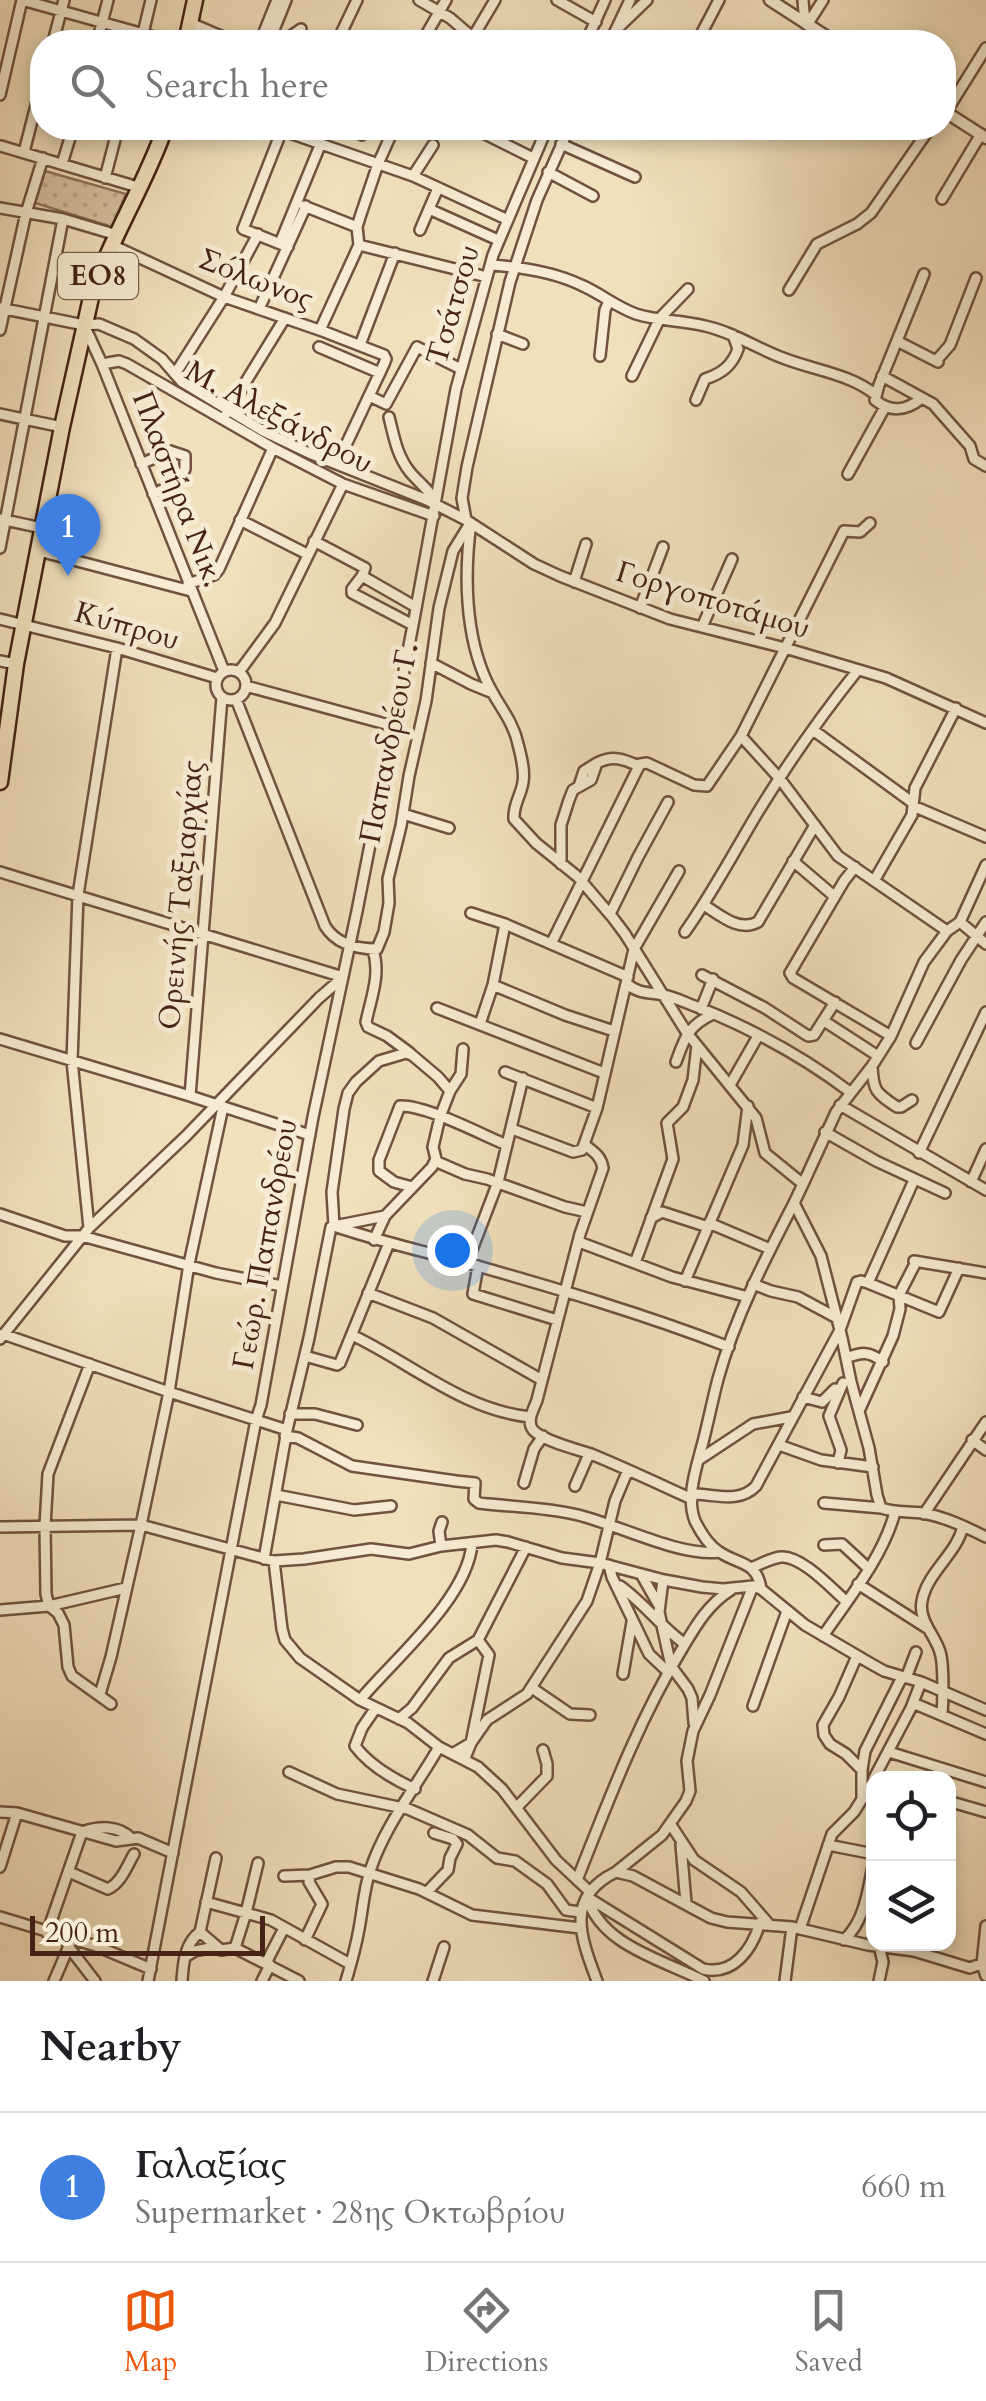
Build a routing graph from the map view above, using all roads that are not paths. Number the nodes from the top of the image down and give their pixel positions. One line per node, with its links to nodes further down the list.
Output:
1 (22, 0): 19 (street); 43 (street)
2 (108, 0): 22 (street)
3 (151, 0): 27 (street)
4 (195, 0): 23 (main road)
5 (277, 0): 30 (street)
6 (286, 0): 31 (street)
7 (357, 0): 32 (street)
8 (419, 0): 20 (street)
9 (446, 0): 20 (street)
10 (496, 0): 35 (street)
11 (557, 0): 21 (street)
12 (605, 0): 21 (street)
13 (630, 0): 37 (street)
14 (647, 0): 38 (street)
15 (719, 0): 39 (street)
16 (770, 0): 24 (street)
17 (803, 0): 24 (street)
18 (823, 0): 24 (street)
19 (62, 6): 22 (street)
20 (439, 11): 33 (street); 34 (street)
21 (596, 22): 36 (street)
22 (103, 23): 25 (street); 26 (street)
23 (190, 23): 28 (main road); 29 (street)
24 (810, 26): 40 (street); 41 (street)
25 (101, 30)
26 (121, 30)
27 (144, 30)
28 (189, 30)
29 (207, 30)
30 (265, 30)
31 (274, 30)
32 (343, 30)
33 (429, 30)
34 (463, 30)
35 (481, 30)
36 (592, 30)
37 (615, 30)
38 (616, 30)
39 (703, 30)
40 (809, 30)
41 (816, 30)
42 (986, 48): 44 (street)
43 (0, 95)
44 (956, 95)
45 (956, 119): 47 (street)
46 (30, 129): 63 (street)
47 (984, 136): 75 (street)
48 (0, 138): 62 (street)
49 (69, 140): 66 (street)
50 (115, 140): 71 (street)
51 (160, 140): 72 (main road, ΕΟ8)
52 (275, 140): 84 (street)
53 (317, 140): 59 (street)
54 (389, 140): 67 (street)
55 (497, 140): 65 (street)
56 (540, 140): 65 (street, Τσάτσου)
57 (563, 140): 60 (street)
58 (922, 140): 96 (street)
59 (321, 142): 67 (street); 76 (street)
60 (561, 144): 68 (street); 70 (street)
61 (433, 145): 69 (street)
62 (0, 147): 63 (street)
63 (24, 152): 64 (street)
64 (43, 158): 66 (street); 79 (street)
65 (532, 158): 80 (street, Τσάτσου)
66 (62, 164): 71 (street)
67 (378, 164): 69 (street); 82 (street)
68 (548, 172): 74 (street); 91 (street)
69 (413, 176): 73 (street)
70 (635, 177)
71 (105, 178): 72 (street)
72 (141, 188): 85 (main road, ΕΟ8)
73 (438, 188): 78 (street); 80 (street)
74 (593, 196)
75 (942, 198)
76 (301, 205): 82 (street); 88 (street)
77 (0, 208): 79 (street, Σόλωνος)
78 (429, 209): 83 (street); 86 (street)
79 (26, 212): 81 (street, Σόλωνος); 99 (street)
80 (506, 218): 86 (street, Τσάτσου)
81 (62, 219): 85 (street, Σόλωνος); 101 (street)
82 (357, 227): 87 (street)
83 (420, 230)
84 (258, 234): 88 (street); 97 (street)
85 (114, 240): 97 (street, Σόλωνος); 104 (main road, ΕΟ8)
86 (498, 240): 90 (street, Τσάτσου)
87 (359, 244): 89 (street); 106 (street)
88 (284, 245): 100 (street)
89 (396, 253): 93 (street); 111 (street)
90 (491, 265): 91 (street); 93 (street, Τσάτσου)
91 (516, 267): 98 (street); 107 (street)
92 (924, 274): 109 (street)
93 (486, 277): 114 (street, Τσάτσου)
94 (976, 278): 109 (street)
95 (688, 289): 103 (street)
96 (789, 290)
97 (224, 297): 100 (street, Σόλωνος); 116 (street)
98 (609, 302): 103 (street); 112 (street)
99 (2, 309): 101 (street, Μ. Αλεξάνδρου); 105 (street)
100 (259, 309): 102 (street, Σόλωνος)
101 (43, 316): 104 (street, Μ. Αλεξάνδρου); 127 (street)
102 (285, 318): 106 (street, Σόλωνος); 125 (street)
103 (660, 318): 108 (street); 117 (street)
104 (84, 324): 113 (street, Πλαστήρα Νικ.); 116 (street, Μ. Αλεξάνδρου); 128 (main road, ΕΟ8)
105 (0, 330)
106 (322, 331): 111 (street, Σόλωνος); 115 (street)
107 (497, 334): 110 (street); 139 (street)
108 (733, 335): 119 (street); 122 (street)
109 (897, 341): 118 (street)
110 (523, 344)
111 (360, 345): 115 (street, Σόλωνος)
112 (600, 356)
113 (102, 364): 125 (street, Μ. Αλεξάνδρου); 130 (street, Πλαστήρα Νικ.)
114 (461, 369): 120 (street); 136 (street, Τσάτσου)
115 (380, 373): 120 (street)
116 (174, 374): 125 (street, Μ. Αλεξάνδρου)
117 (632, 376)
118 (882, 376): 119 (street); 121 (street)
119 (876, 395): 123 (street)
120 (369, 396): 131 (street)
121 (922, 398): 123 (street); 132 (street)
122 (696, 400)
123 (885, 408): 133 (street)
124 (0, 414): 127 (street)
125 (226, 414): 129 (street, Μ. Αλεξάνδρου); 131 (street, Μ. Αλεξάνδρου)
126 (390, 417): 136 (street)
127 (25, 419): 128 (street); 137 (street)
128 (62, 426): 141 (main road, ΕΟ8)
129 (273, 448): 134 (street, Μ. Αλεξάνδρου); 138 (street)
130 (142, 464): 135 (street, Πλαστήρα Νικ.); 135 (street)
131 (337, 464): 136 (street, Μ. Αλεξάνδρου)
132 (986, 466)
133 (848, 474)
134 (343, 484): 136 (street, Μ. Αλεξάνδρου); 142 (street)
135 (153, 494): 151 (street, Πλαστήρα Νικ.)
136 (435, 510): 139 (street, Γοργοποτάμου); 152 (street, Γεώρ. Παπανδρέου)
137 (3, 520): 141 (street); 145 (street)
138 (240, 520): 147 (street); 151 (street)
139 (468, 521): 150 (street, Γοργοποτάμου); 161 (street, Παπανδρέου Γ.); 167 (street)
140 (870, 523): 159 (street)
141 (42, 528): 146 (main road, ΕΟ8)
142 (314, 541): 147 (street); 149 (street)
143 (586, 544): 150 (street)
144 (662, 547): 153 (street)
145 (0, 548)
146 (40, 551): 151 (street); 155 (main road, ΕΟ8)
147 (307, 554): 164 (street)
148 (732, 559): 157 (street)
149 (362, 576): 152 (street); 156 (street)
150 (574, 582): 153 (street, Γοργοποτάμου)
151 (190, 588): 165 (street, Πλαστήρα Νικ.)
152 (416, 607): 156 (street, Γεώρ. Παπανδρέου)
153 (640, 608): 157 (street, Γοργοποτάμου)
154 (0, 619): 155 (street, Κύπρου)
155 (24, 624): 158 (street, Κύπρου); 162 (main road, ΕΟ8)
156 (414, 625): 172 (street, Γεώρ. Παπανδρέου)
157 (702, 627): 159 (street, Γοργοποτάμου)
158 (117, 648): 165 (street, Κύπρου); 193 (street)
159 (786, 648): 163 (street, Γοργοποτάμου); 174 (street)
160 (0, 661): 162 (street)
161 (431, 663): 167 (street); 181 (street, Παπανδρέου Γ.)
162 (16, 664): 176 (main road, ΕΟ8)
163 (857, 671): 170 (street, Γοργοποτάμου); 173 (street)
164 (239, 672): 165 (street); 166 (street)
165 (220, 674): 168 (street)
166 (246, 686): 169 (street); 172 (street)
167 (493, 693): 186 (street)
168 (222, 697): 169 (street); 202 (street, Ορεινής Ταξιαρχίας)
169 (236, 698): 206 (street)
170 (956, 708): 171 (street, Γοργοποτάμου); 180 (street)
171 (986, 723)
172 (393, 726): 206 (street, Γεώρ. Παπανδρέου)
173 (813, 730): 177 (street); 180 (street)
174 (740, 736): 175 (street); 177 (street)
175 (639, 766): 186 (street); 192 (street)
176 (1, 767): 178 (main road, ΕΟ8)
177 (780, 779): 182 (street); 195 (street)
178 (0, 782)
179 (668, 802): 197 (street)
180 (913, 805): 184 (street); 191 (street)
181 (404, 814): 183 (street); 208 (street, Παπανδρέου Γ.)
182 (815, 825): 185 (street); 188 (street)
183 (449, 828)
184 (986, 838)
185 (793, 861): 194 (street); 195 (street)
186 (561, 864): 192 (street)
187 (986, 865): 198 (street)
188 (854, 867): 191 (street); 194 (street)
189 (679, 871): 207 (street)
190 (0, 872): 193 (street)
191 (874, 880): 201 (street)
192 (583, 882): 197 (street); 205 (street)
193 (78, 895): 202 (street); 231 (street)
194 (834, 896): 215 (street)
195 (704, 906): 203 (street)
196 (471, 913): 200 (street)
197 (610, 914): 207 (street)
198 (960, 922): 201 (street); 204 (street)
199 (986, 922): 204 (street)
200 (505, 924): 205 (street); 213 (street)
201 (947, 931): 225 (street)
202 (202, 932): 210 (street); 241 (street, Ορεινής Ταξιαρχίας)
203 (685, 932)
204 (982, 940): 227 (street)
205 (551, 944): 212 (street)
206 (350, 946): 208 (street); 210 (street, Γεώρ. Παπανδρέου)
207 (634, 949): 212 (street); 214 (street)
208 (373, 950): 230 (street, Παπανδρέου Γ.)
209 (702, 974): 211 (street)
210 (343, 977): 244 (street); 250 (street, Γεώρ. Παπανδρέου)
211 (713, 979): 217 (street); 220 (street)
212 (628, 981): 214 (street); 222 (street)
213 (493, 985): 221 (street); 222 (street)
214 (662, 994): 217 (street); 223 (street)
215 (835, 1002): 220 (street); 225 (street)
216 (437, 1008): 221 (street)
217 (701, 1009): 219 (street)
218 (986, 1012): 255 (street)
219 (713, 1014): 223 (street); 224 (street)
220 (824, 1021): 232 (street)
221 (480, 1024): 234 (street)
222 (614, 1031): 234 (street)
223 (687, 1033): 228 (street); 235 (street)
224 (758, 1036): 237 (street); 238 (street)
225 (891, 1036): 232 (street)
226 (0, 1040): 231 (street)
227 (916, 1043)
228 (696, 1045): 235 (street); 237 (street)
229 (463, 1049): 240 (street)
230 (412, 1055): 240 (street); 271 (street)
231 (72, 1061): 241 (street); 272 (street)
232 (875, 1061): 238 (street); 239 (street)
233 (505, 1072): 236 (street)
234 (604, 1073): 246 (street)
235 (693, 1073): 269 (street)
236 (523, 1078): 246 (street); 248 (street)
237 (730, 1084): 245 (street)
238 (853, 1088): 239 (street); 243 (street)
239 (874, 1088): 242 (street)
240 (450, 1092): 247 (street)
241 (190, 1096): 244 (street)
242 (912, 1100)
243 (840, 1105): 249 (street); 255 (street)
244 (219, 1106): 250 (street); 272 (street); 278 (street)
245 (748, 1106): 252 (street); 256 (street)
246 (597, 1108): 253 (street)
247 (440, 1117): 251 (street); 257 (street); 262 (street)
248 (512, 1129): 251 (street); 253 (street)
249 (825, 1132): 258 (street); 261 (street)
250 (310, 1136): 285 (street, Γεώρ. Παπανδρέου)
251 (507, 1144): 259 (street)
252 (744, 1145): 256 (street); 270 (street)
253 (585, 1146): 266 (street)
254 (986, 1149): 260 (street)
255 (919, 1152): 260 (street)
256 (765, 1153): 261 (street)
257 (435, 1162): 259 (street); 262 (street)
258 (914, 1180): 264 (street); 283 (street)
259 (498, 1182): 266 (street); 279 (street)
260 (971, 1182): 263 (street)
261 (804, 1184): 265 (street)
262 (412, 1187): 268 (street)
263 (986, 1190)
264 (945, 1192)
265 (794, 1203): 276 (street); 291 (street)
266 (586, 1212): 274 (street)
267 (0, 1214): 272 (street)
268 (385, 1216): 271 (street); 273 (street)
269 (651, 1218): 270 (street); 277 (street)
270 (708, 1225): 276 (street); 282 (street)
271 (334, 1226): 273 (street); 295 (street)
272 (86, 1232): 278 (street); 292 (street)
273 (374, 1240): 275 (street)
274 (579, 1242): 277 (street); 286 (street)
275 (389, 1243): 279 (street); 287 (street)
276 (770, 1249): 284 (street)
277 (634, 1263): 282 (street)
278 (189, 1264): 285 (street); 301 (street)
279 (472, 1265): 286 (street); 290 (street)
280 (958, 1268): 281 (street); 288 (street); 288 (street)
281 (986, 1273)
282 (685, 1281): 289 (street)
283 (868, 1283): 288 (street); 291 (street)
284 (753, 1284): 289 (street); 291 (street)
285 (282, 1286): 307 (street, Γεώρ. Παπανδρέου)
286 (565, 1292): 290 (street); 294 (street)
287 (368, 1294): 293 (street); 299 (street)
288 (899, 1296): 297 (street)
289 (748, 1298): 294 (street)
290 (558, 1320): 299 (street)
291 (839, 1325): 296 (street); 302 (street)
292 (1, 1335): 298 (street)
293 (352, 1335): 295 (street); 305 (street)
294 (730, 1347): 316 (street)
295 (305, 1356): 304 (street)
296 (846, 1358): 297 (street); 300 (street)
297 (883, 1362): 303 (street)
298 (90, 1364): 301 (street); 332 (street)
299 (542, 1380): 305 (street)
300 (847, 1382): 302 (street); 303 (street); 317 (street)
301 (169, 1392): 307 (street); 331 (street)
302 (803, 1396): 306 (street)
303 (860, 1411): 318 (street)
304 (290, 1414): 309 (street); 310 (street)
305 (530, 1417): 311 (street)
306 (791, 1418): 313 (street); 316 (street)
307 (256, 1420): 310 (street); 340 (street, Γεώρ. Παπανδρέου)
308 (986, 1422): 312 (street)
309 (357, 1425)
310 (286, 1433): 322 (street); 330 (street)
311 (543, 1436): 315 (street); 320 (street)
312 (972, 1440): 314 (street); 328 (street)
313 (779, 1445): 317 (street); 323 (street)
314 (986, 1450)
315 (589, 1454): 319 (street); 321 (street)
316 (698, 1460): 323 (street)
317 (838, 1463): 318 (street)
318 (873, 1466): 326 (street)
319 (628, 1470): 323 (street); 330 (street)
320 (524, 1483)
321 (575, 1486)
322 (276, 1495): 325 (street); 342 (street)
323 (692, 1497): 341 (street)
324 (824, 1503): 326 (street)
325 (390, 1506)
326 (881, 1508): 327 (street)
327 (894, 1512): 328 (street); 345 (street)
328 (924, 1514): 333 (street)
329 (442, 1522): 338 (street)
330 (610, 1524): 341 (street); 343 (street)
331 (142, 1525): 332 (street); 340 (street); 350 (street)
332 (44, 1526): 334 (street); 354 (street)
333 (963, 1526): 335 (street); 360 (street)
334 (0, 1527)
335 (986, 1537)
336 (472, 1544): 338 (street); 339 (street); 373 (street)
337 (824, 1545): 345 (street)
338 (441, 1546): 342 (street)
339 (526, 1547): 343 (street); 362 (street)
340 (230, 1550): 342 (street); 408 (street, Γεώρ. Παπανδρέου)
341 (720, 1552): 344 (street)
342 (269, 1560): 373 (street)
343 (605, 1564): 346 (street); 348 (street); 370 (street)
344 (752, 1568): 352 (street); 353 (street)
345 (868, 1568): 349 (street)
346 (640, 1574): 347 (street); 355 (street)
347 (663, 1580): 351 (street); 355 (street)
348 (615, 1582): 358 (street); 359 (street)
349 (858, 1584): 353 (street); 360 (street)
350 (126, 1588): 354 (street); 372 (street)
351 (734, 1588): 352 (street); 363 (street)
352 (758, 1588): 357 (street); 382 (street)
353 (846, 1601): 361 (street)
354 (49, 1606): 356 (street); 372 (street)
355 (659, 1607): 359 (street)
356 (0, 1610)
357 (787, 1611): 361 (street); 376 (street)
358 (632, 1618): 366 (street); 367 (street)
359 (661, 1622): 363 (street); 366 (street)
360 (927, 1628): 371 (street)
361 (823, 1636): 365 (street)
362 (478, 1640): 381 (street); 384 (street)
363 (685, 1644): 366 (street)
364 (916, 1652): 368 (street)
365 (857, 1656): 368 (street); 390 (street)
366 (669, 1669): 382 (street); 420 (street)
367 (624, 1674)
368 (904, 1677): 369 (street); 390 (street)
369 (921, 1682): 371 (street); 374 (street)
370 (532, 1688): 380 (street); 384 (street)
371 (942, 1691): 378 (street); 379 (street)
372 (100, 1694): 375 (street)
373 (360, 1700): 377 (street)
374 (913, 1703): 379 (street); 387 (street)
375 (112, 1704)
376 (752, 1706)
377 (374, 1709): 381 (street); 394 (street)
378 (986, 1710)
379 (942, 1714): 383 (street)
380 (590, 1715)
381 (399, 1719): 385 (street)
382 (693, 1731): 403 (street)
383 (986, 1734)
384 (470, 1743): 388 (street); 389 (street)
385 (440, 1747): 388 (street); 394 (street)
386 (543, 1750): 399 (street)
387 (888, 1752): 391 (street); 393 (street)
388 (454, 1753): 389 (street)
389 (465, 1758): 399 (street)
390 (862, 1770): 396 (street)
391 (878, 1771)
392 (290, 1772): 398 (street)
393 (986, 1782)
394 (415, 1789): 398 (street)
395 (866, 1794): 396 (street)
396 (862, 1801): 407 (street)
397 (956, 1803): 401 (street)
398 (402, 1808): 416 (street); 426 (street)
399 (517, 1808): 420 (street)
400 (0, 1812): 402 (street)
401 (986, 1812)
402 (17, 1814): 404 (street); 414 (street)
403 (671, 1825): 406 (street); 417 (street)
404 (82, 1832): 408 (street); 415 (street)
405 (434, 1834): 421 (street)
406 (681, 1842): 424 (street); 428 (street)
407 (828, 1845): 410 (street); 432 (street)
408 (173, 1853): 449 (street, Γεώρ. Παπανδρέου)
409 (134, 1854): 415 (street)
410 (866, 1855)
411 (216, 1858): 423 (street)
412 (873, 1861): 436 (street)
413 (258, 1862): 425 (street)
414 (0, 1866)
415 (69, 1872): 434 (street)
416 (370, 1872): 419 (street); 421 (street); 448 (street)
417 (616, 1872): 422 (street); 424 (street)
418 (284, 1876): 419 (street)
419 (310, 1876): 435 (street)
420 (577, 1880): 422 (street)
421 (427, 1892): 431 (street)
422 (588, 1894): 426 (street); 428 (street); 461 (street)
423 (206, 1902): 425 (street); 433 (street)
424 (686, 1903): 428 (street)
425 (246, 1912): 430 (street); 441 (street)
426 (580, 1912): 431 (street)
427 (0, 1917): 434 (street)
428 (764, 1923): 432 (street)
429 (986, 1926): 446 (street)
430 (284, 1928): 435 (street); 447 (street)
431 (580, 1928): 460 (street)
432 (796, 1928): 436 (street); 462 (street)
433 (200, 1932): 439 (street); 445 (street)
434 (48, 1933): 437 (street)
435 (306, 1940): 448 (street)
436 (844, 1940): 438 (street)
437 (70, 1942): 449 (street); 452 (street); 453 (street)
438 (866, 1944)
439 (215, 1946): 441 (street); 445 (street)
440 (444, 1947): 459 (street)
441 (235, 1948): 447 (street)
442 (877, 1951): 450 (street)
443 (899, 1951): 450 (street)
444 (914, 1951): 446 (street)
445 (184, 1958): 455 (street)
446 (984, 1963): 451 (street)
447 (268, 1964): 456 (street); 457 (street)
448 (350, 1964): 458 (street)
449 (151, 1968): 454 (street, Γεώρ. Παπανδρέου)
450 (882, 1970): 463 (street)
451 (986, 1976)
452 (54, 1981)
453 (95, 1981)
454 (148, 1981)
455 (182, 1981)
456 (262, 1981)
457 (299, 1981)
458 (346, 1981)
459 (433, 1981)
460 (597, 1981)
461 (704, 1981)
462 (784, 1981)
463 (879, 1981)

